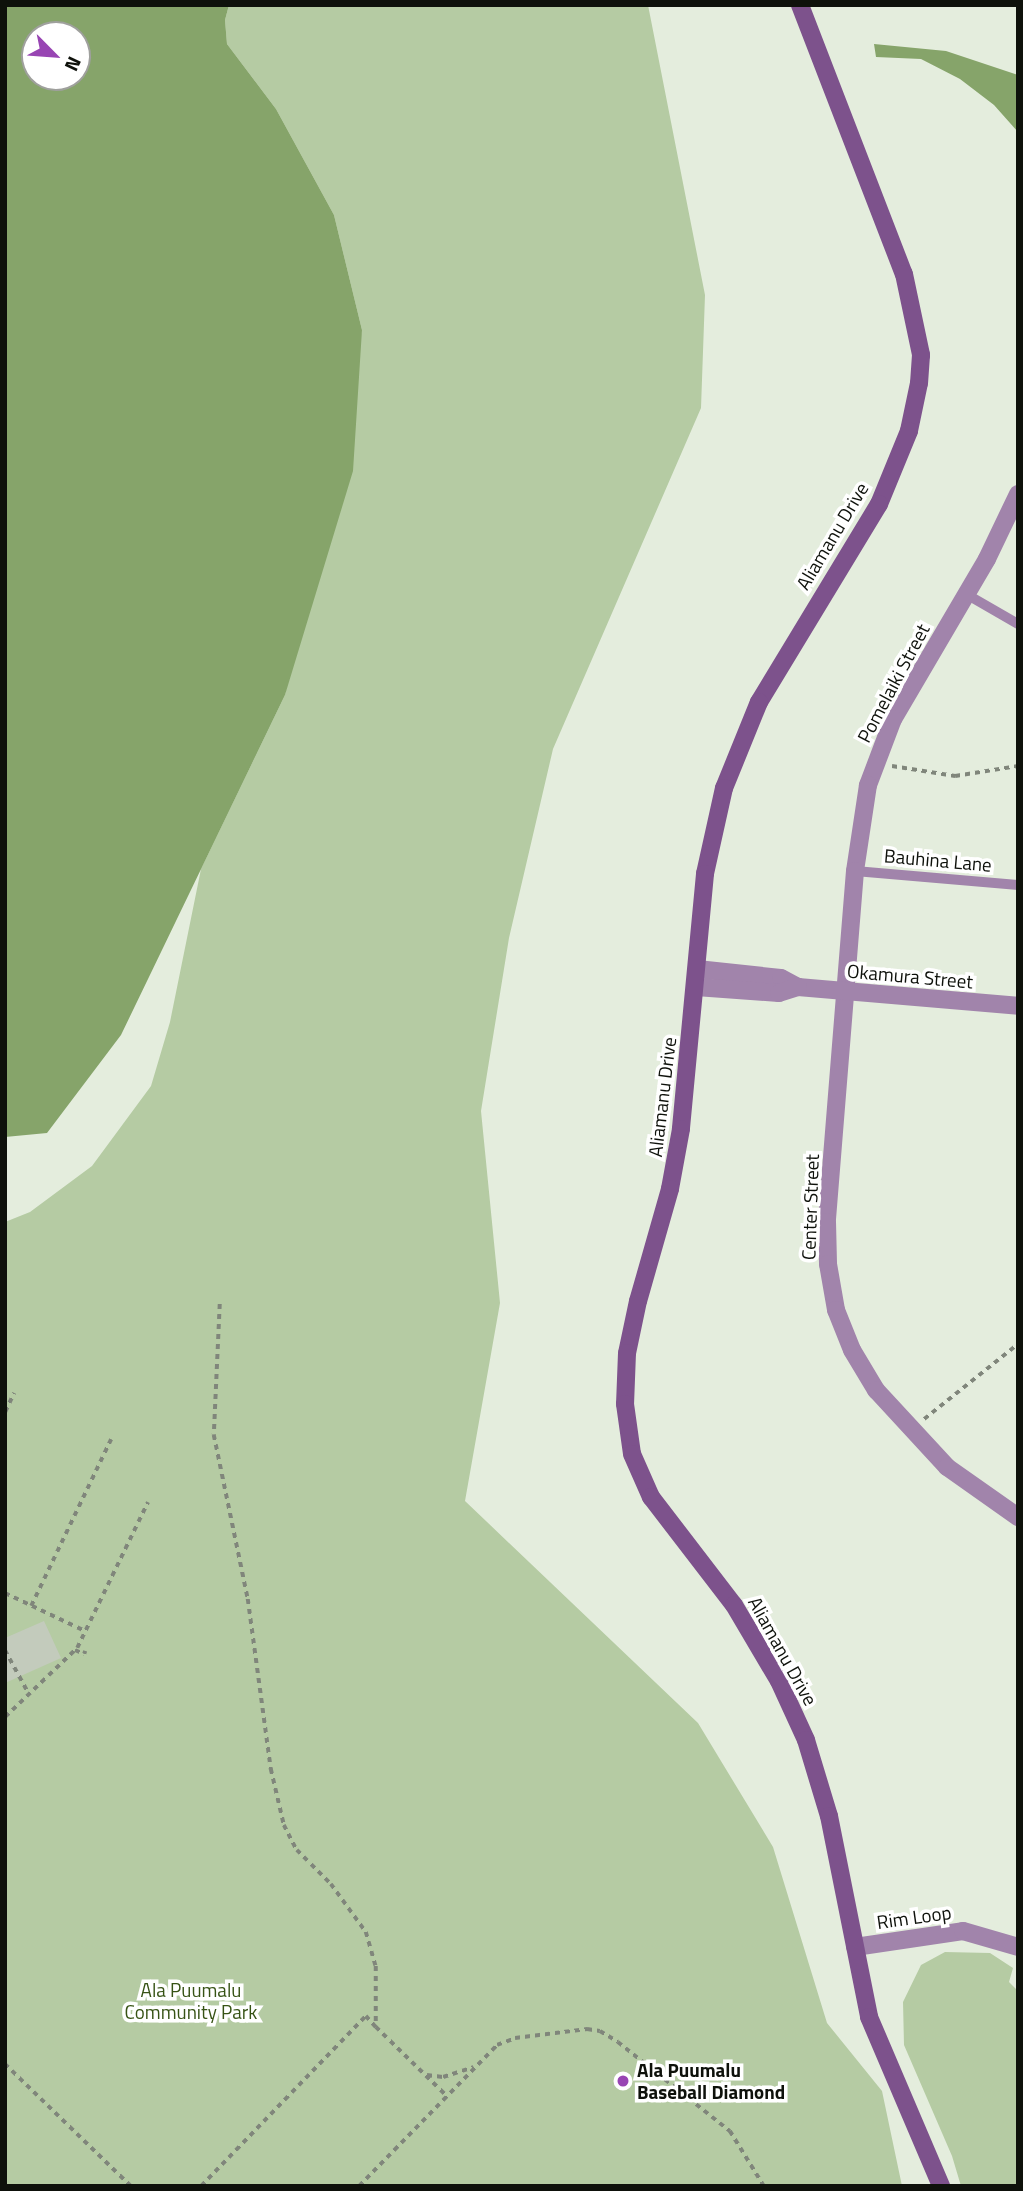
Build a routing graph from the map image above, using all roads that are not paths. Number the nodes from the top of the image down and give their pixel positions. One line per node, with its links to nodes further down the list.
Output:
1 (803, 6): 7 (street, Aliamanu Drive)
2 (1018, 494): 3 (street, Pomelaiki Street)
3 (966, 594): 4 (lane); 5 (street, Pomelaiki Street)
4 (1018, 624)
5 (855, 871): 6 (lane, Bauhina Lane); 8 (street, Pomelaiki Street)
6 (1018, 885)
7 (697, 978): 8 (street, Okamura Street); 11 (street, Aliamanu Drive)
8 (846, 992): 9 (street, Okamura Street); 10 (street, Center Street)
9 (1018, 1006)
10 (1018, 1517)
11 (855, 1947): 12 (street, Rim Loop); 13 (street, Aliamanu Drive)
12 (1018, 1947)
13 (941, 2186)

